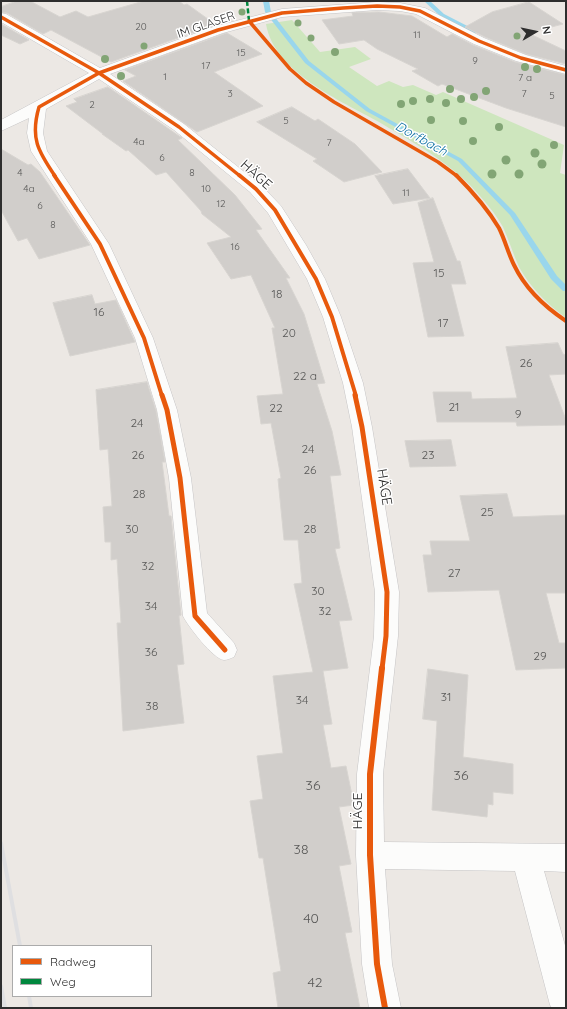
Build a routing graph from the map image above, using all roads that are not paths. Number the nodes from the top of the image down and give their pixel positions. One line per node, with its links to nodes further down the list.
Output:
1 (418, 6): 3 (street, IM GLASER); 4 (street, IM GLASER)
2 (1, 17): 4 (street)
3 (566, 70)
4 (99, 73): 5 (street, IM GLASER); 8 (street, HÄGE)
5 (39, 107): 6 (street, IM GLASER); 7 (street)
6 (1, 126)
7 (224, 650)
8 (370, 855): 9 (street); 12 (street, HÄGE)
9 (526, 857): 10 (street); 11 (street)
10 (566, 858)
11 (566, 1005)
12 (385, 1008)

